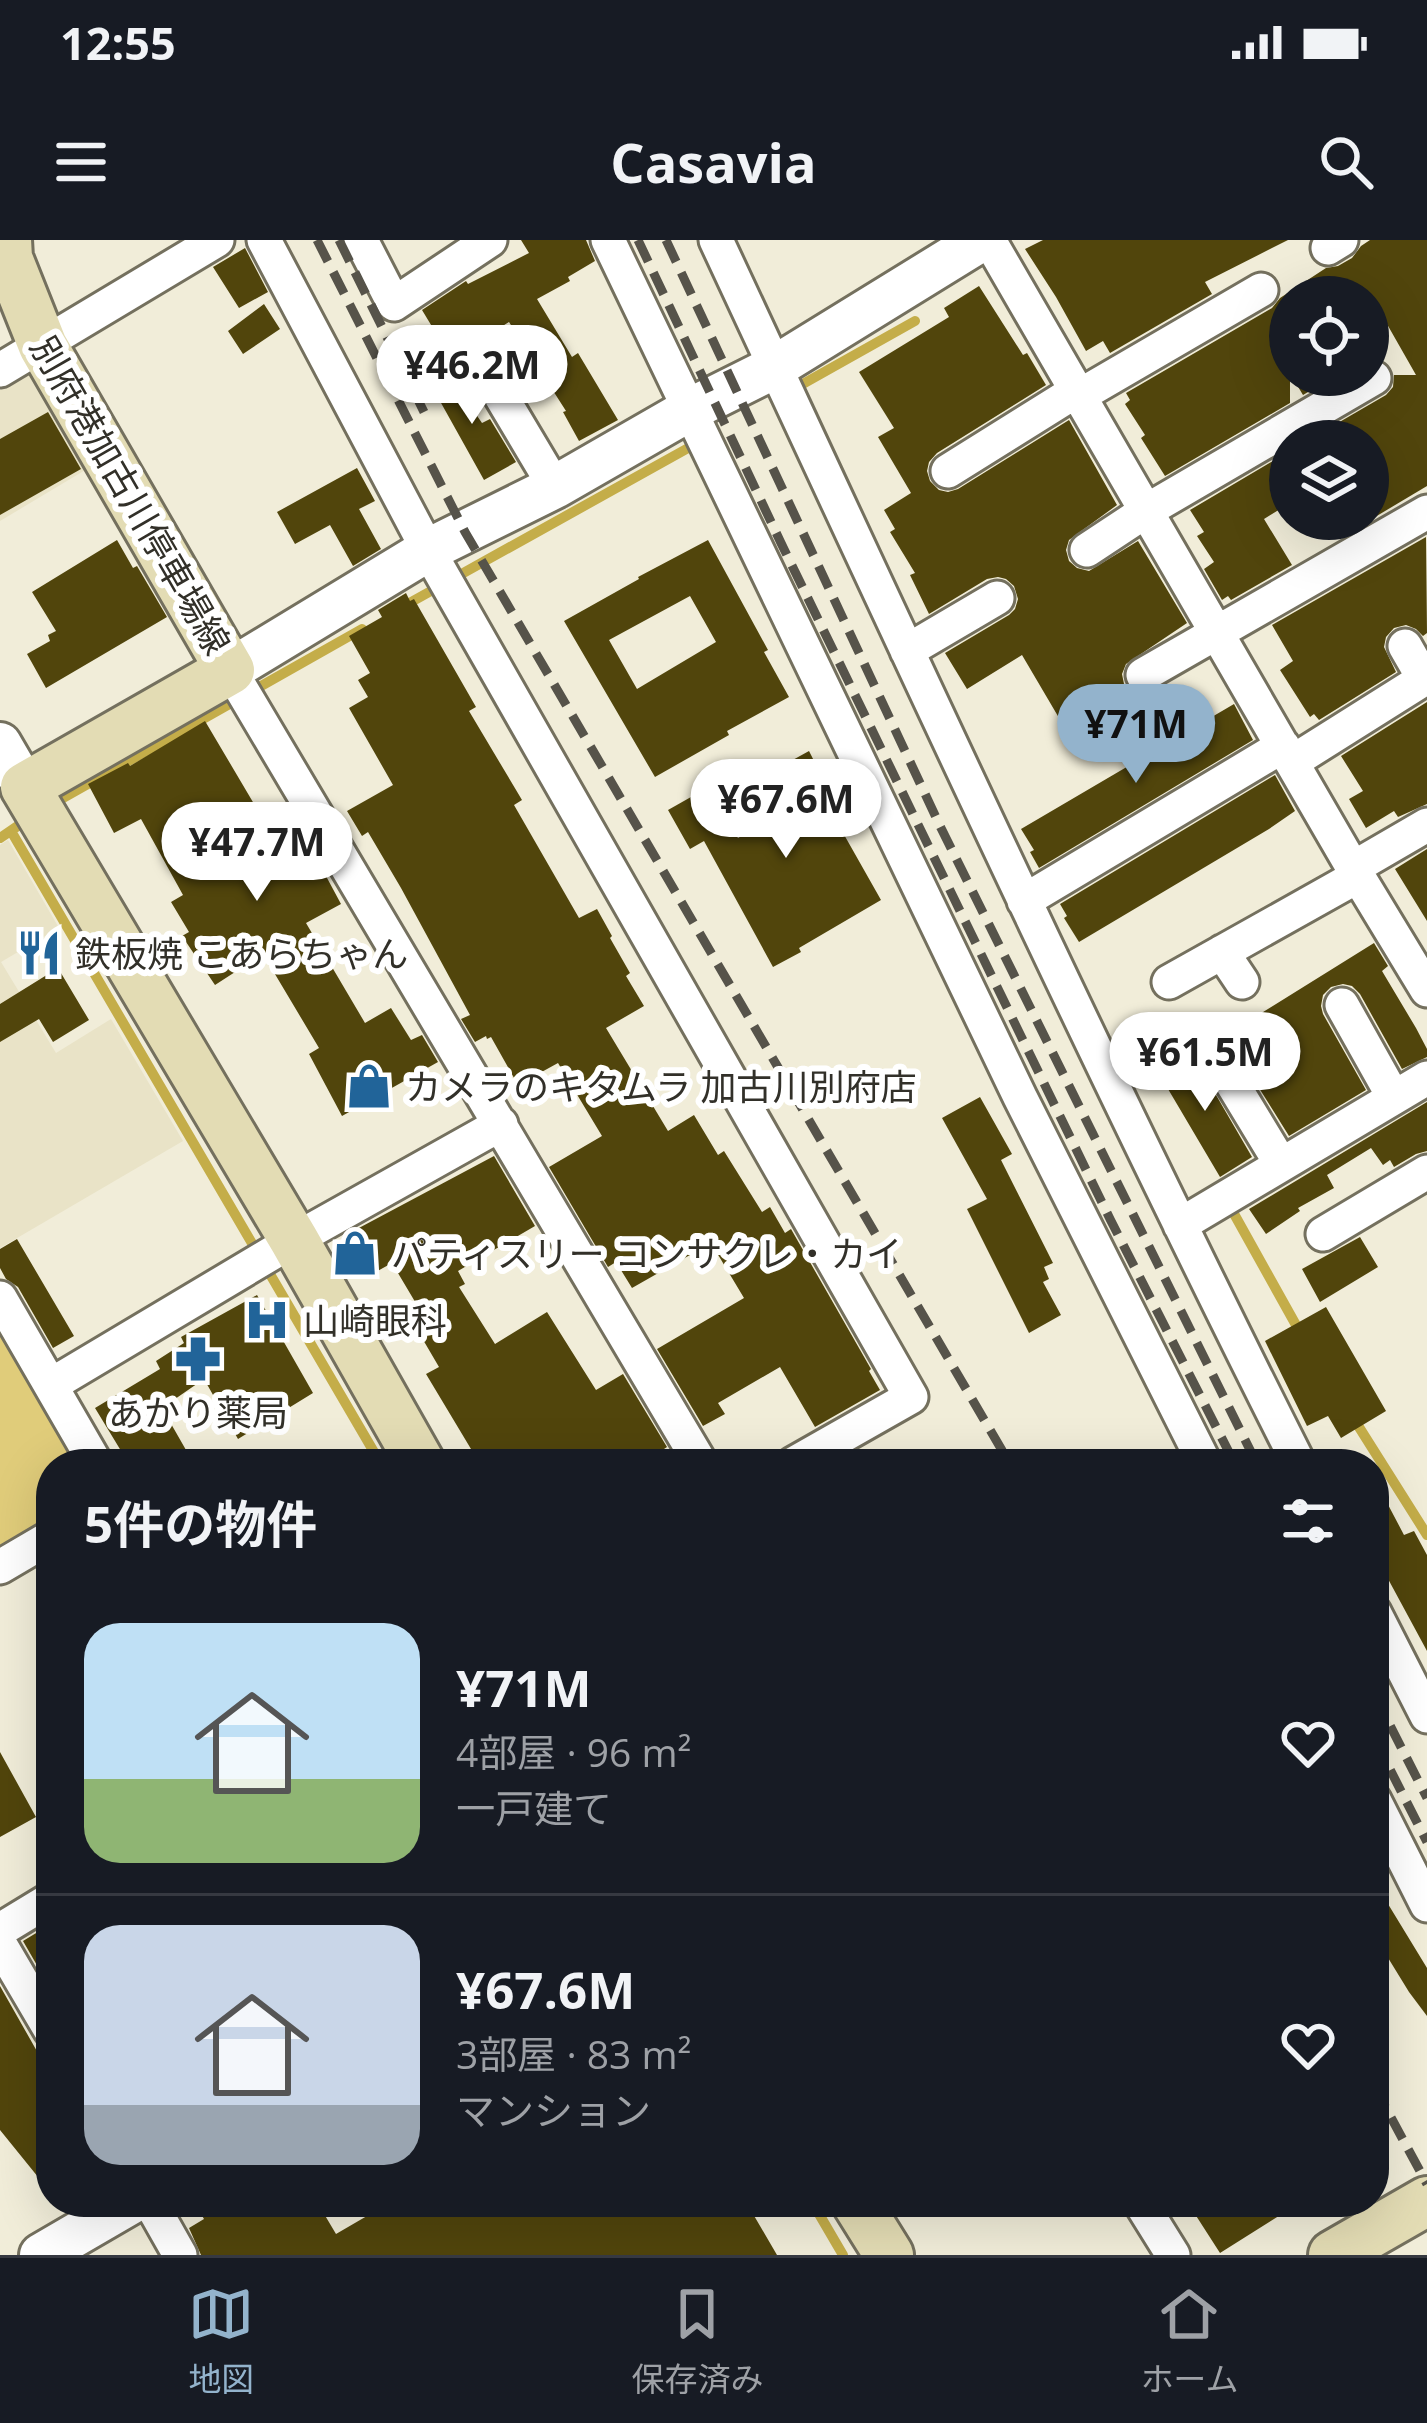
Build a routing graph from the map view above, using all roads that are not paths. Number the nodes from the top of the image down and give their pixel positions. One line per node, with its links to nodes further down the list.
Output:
1 (8, 240): 10 (main road, 別府港加古川停車場線)
2 (218, 240): 10 (street)
3 (264, 240): 23 (street)
4 (361, 240): 5 (street)
5 (490, 240)
6 (608, 240): 16 (street)
7 (716, 240): 11 (street)
8 (985, 240): 11 (street); 14 (street)
9 (1240, 290): 14 (street)
10 (43, 346): 12 (street); 29 (main road, 別府港加古川停車場線)
11 (776, 367): 16 (street); 28 (street)
12 (0, 370)
13 (487, 371): 20 (street)
14 (1078, 394): 19 (street); 21 (street)
15 (1349, 396): 17 (street)
16 (689, 410): 20 (street); 57 (street)
17 (1316, 420)
18 (1269, 448): 21 (street)
19 (948, 471)
20 (555, 487): 23 (street)
21 (1146, 512): 24 (street); 26 (street)
22 (1427, 512): 26 (street)
23 (428, 550): 29 (street); 56 (street)
24 (1087, 550)
25 (998, 598): 28 (street)
26 (1216, 633): 30 (street); 32 (street)
27 (1405, 646): 31 (street)
28 (907, 651): 36 (street)
29 (232, 672): 33 (main road, 別府港加古川停車場線); 45 (street)
30 (1143, 675)
31 (1426, 678): 32 (street)
32 (1287, 754): 35 (street); 36 (street)
33 (20, 783): 50 (main road, 別府港加古川停車場線)
34 (1427, 825): 35 (street)
35 (1356, 872): 37 (street); 40 (street)
36 (1024, 902): 48 (street)
37 (1222, 952): 38 (street); 39 (street)
38 (1168, 982)
39 (1242, 982)
40 (1426, 984)
41 (1342, 1005): 44 (street)
42 (1212, 1050): 46 (street)
43 (1427, 1078): 44 (street)
44 (1393, 1096): 46 (street)
45 (501, 1124): 50 (street); 55 (street)
46 (1281, 1164): 48 (street)
47 (1427, 1172): 49 (street)
48 (1180, 1225): 58 (street)
49 (1323, 1234)
50 (295, 1240): 52 (street); 54 (main road, 別府港加古川停車場線)
51 (0, 1298): 52 (street)
52 (51, 1385): 53 (street)
53 (88, 1449)
54 (413, 1449)
55 (692, 1449)
56 (819, 1449)
57 (1197, 1449)
58 (1292, 1449)
59 (36, 1546): 60 (street)
60 (0, 1567)
61 (1389, 1641): 62 (street)
62 (1427, 1716)
63 (1389, 1830): 64 (street)
64 (1427, 1905)
65 (36, 1908): 66 (street)
66 (0, 1930)
67 (0, 1944): 68 (street)
68 (36, 2005)
69 (1427, 2201): 74 (main road)
70 (106, 2217): 75 (street)
71 (158, 2217): 76 (street)
72 (865, 2217): 77 (main road)
73 (1149, 2217): 78 (street)
74 (1356, 2238)
75 (41, 2255)
76 (180, 2255)
77 (889, 2255)
78 (1172, 2255)

